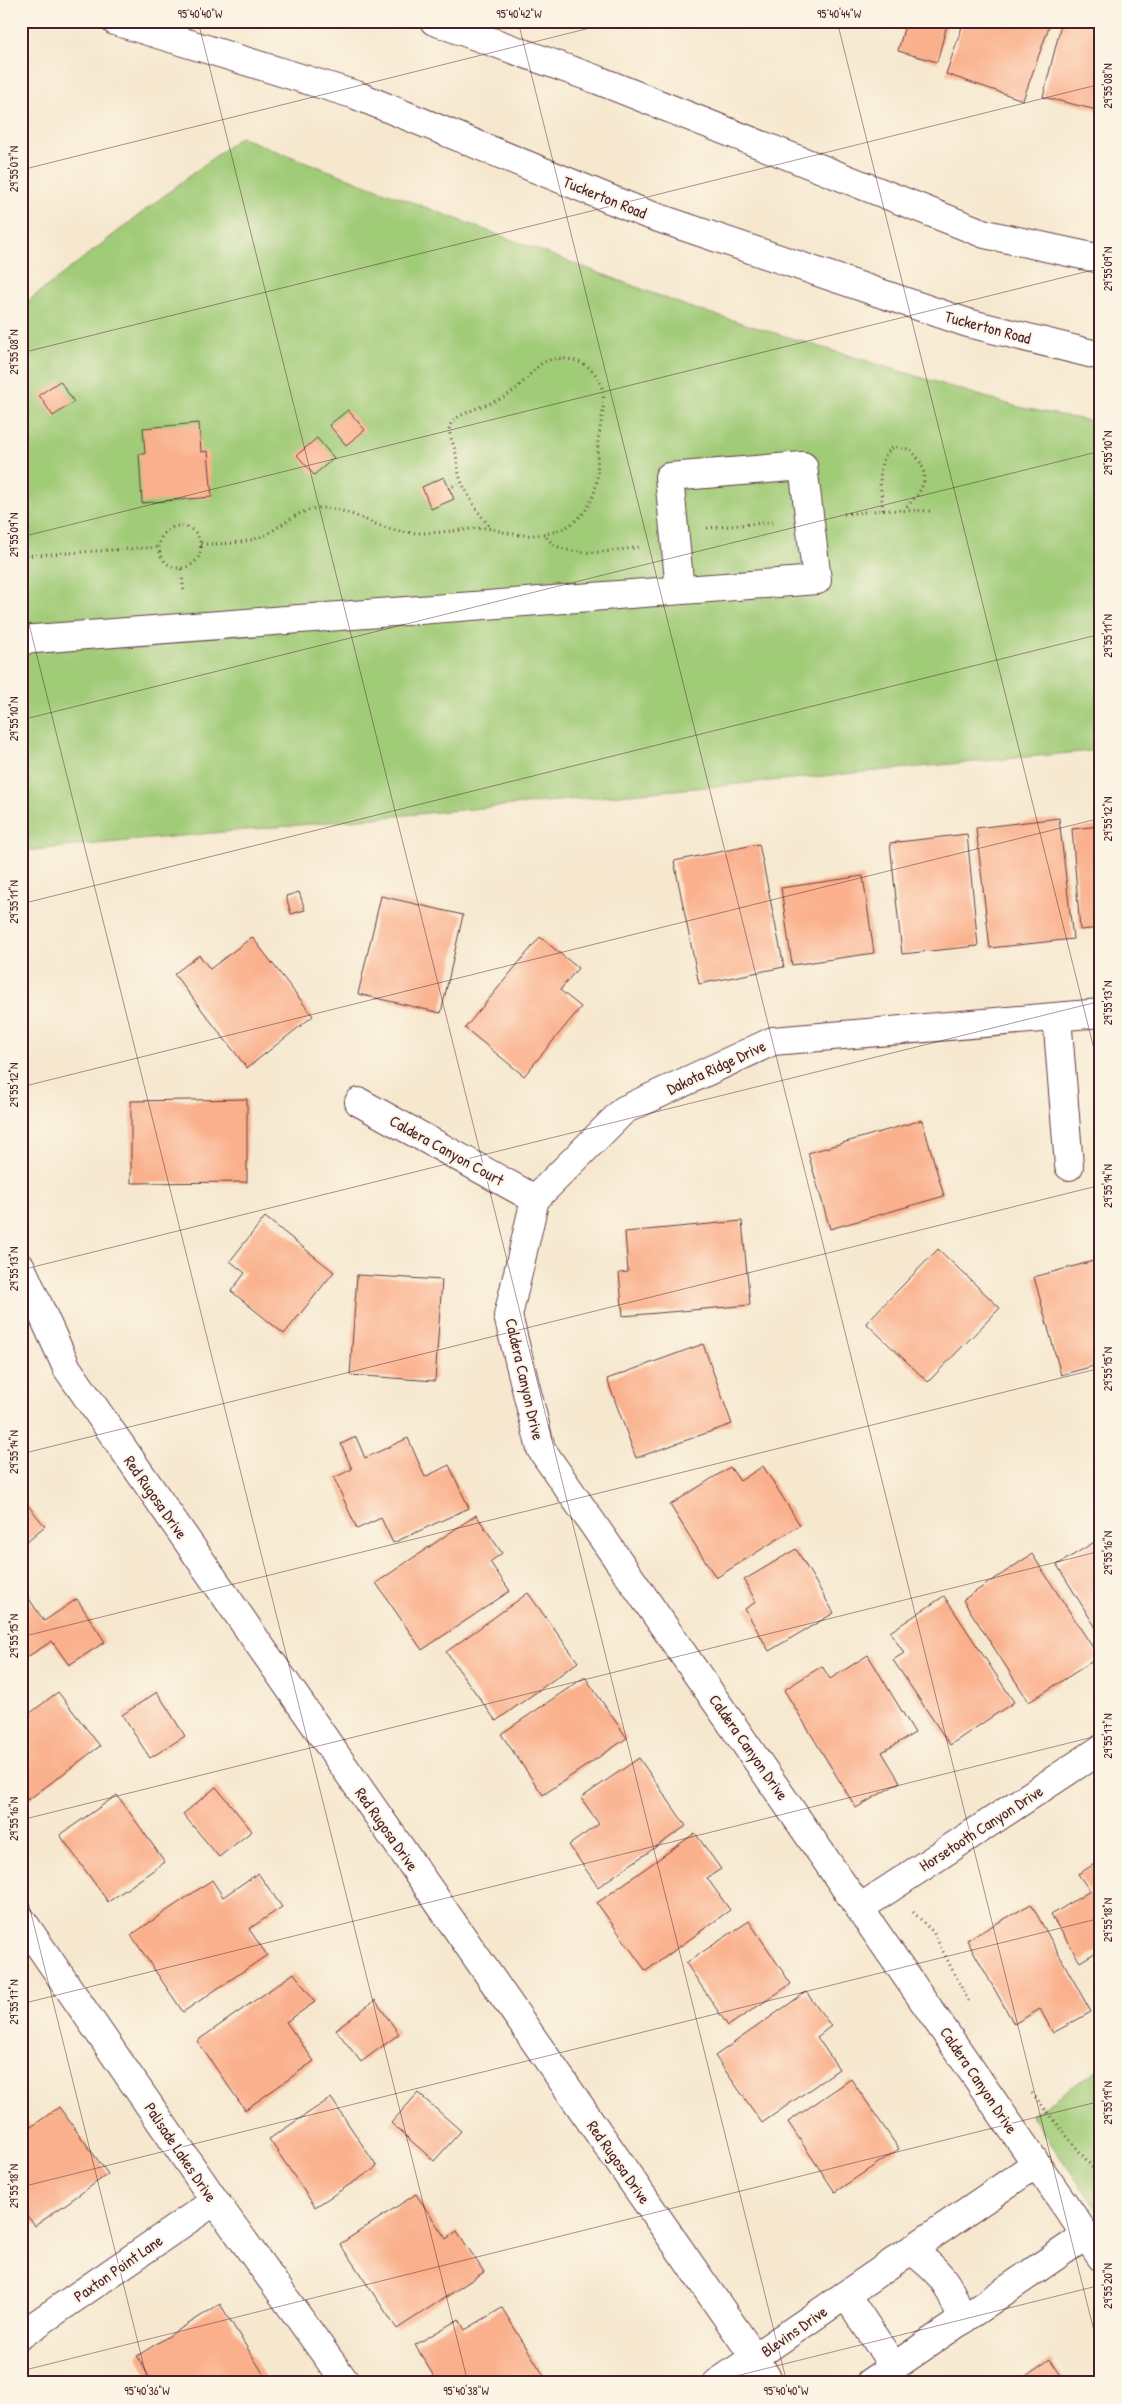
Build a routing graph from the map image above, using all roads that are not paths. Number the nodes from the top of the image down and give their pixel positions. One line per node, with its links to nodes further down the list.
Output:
1 (115, 21): 4 (street, Tuckerton Road)
2 (434, 21): 3 (street)
3 (1101, 260)
4 (1101, 356)
5 (680, 590): 5 (street); 6 (street)
6 (21, 640)
7 (1101, 1013): 8 (street, Dakota Ridge Drive)
8 (1058, 1017): 10 (street); 11 (street, Dakota Ridge Drive)
9 (359, 1102): 11 (street, Caldera Canyon Court)
10 (1069, 1166)
11 (535, 1199): 14 (street, Caldera Canyon Drive)
12 (21, 1267): 23 (street, Red Rugosa Drive)
13 (1101, 1749): 14 (street, Horsetooth Canyon Drive)
14 (860, 1908): 16 (street, Caldera Canyon Drive)
15 (21, 1919): 17 (street, Palisade Lakes Drive)
16 (1036, 2164): 18 (street, Caldera Canyon Drive); 19 (street, Blevins Drive)
17 (215, 2201): 22 (street, Paxton Point Lane); 25 (street, Palisade Lakes Drive)
18 (1093, 2246): 21 (street)
19 (911, 2250): 20 (street, Blevins Drive); 21 (street)
20 (846, 2295): 23 (street, Blevins Drive); 24 (street)
21 (962, 2321): 24 (street)
22 (21, 2335)
23 (755, 2358): 26 (street, Blevins Drive); 27 (street, Red Rugosa Drive)
24 (894, 2367): 28 (street)
25 (346, 2383)
26 (717, 2383)
27 (770, 2383)
28 (870, 2383)

